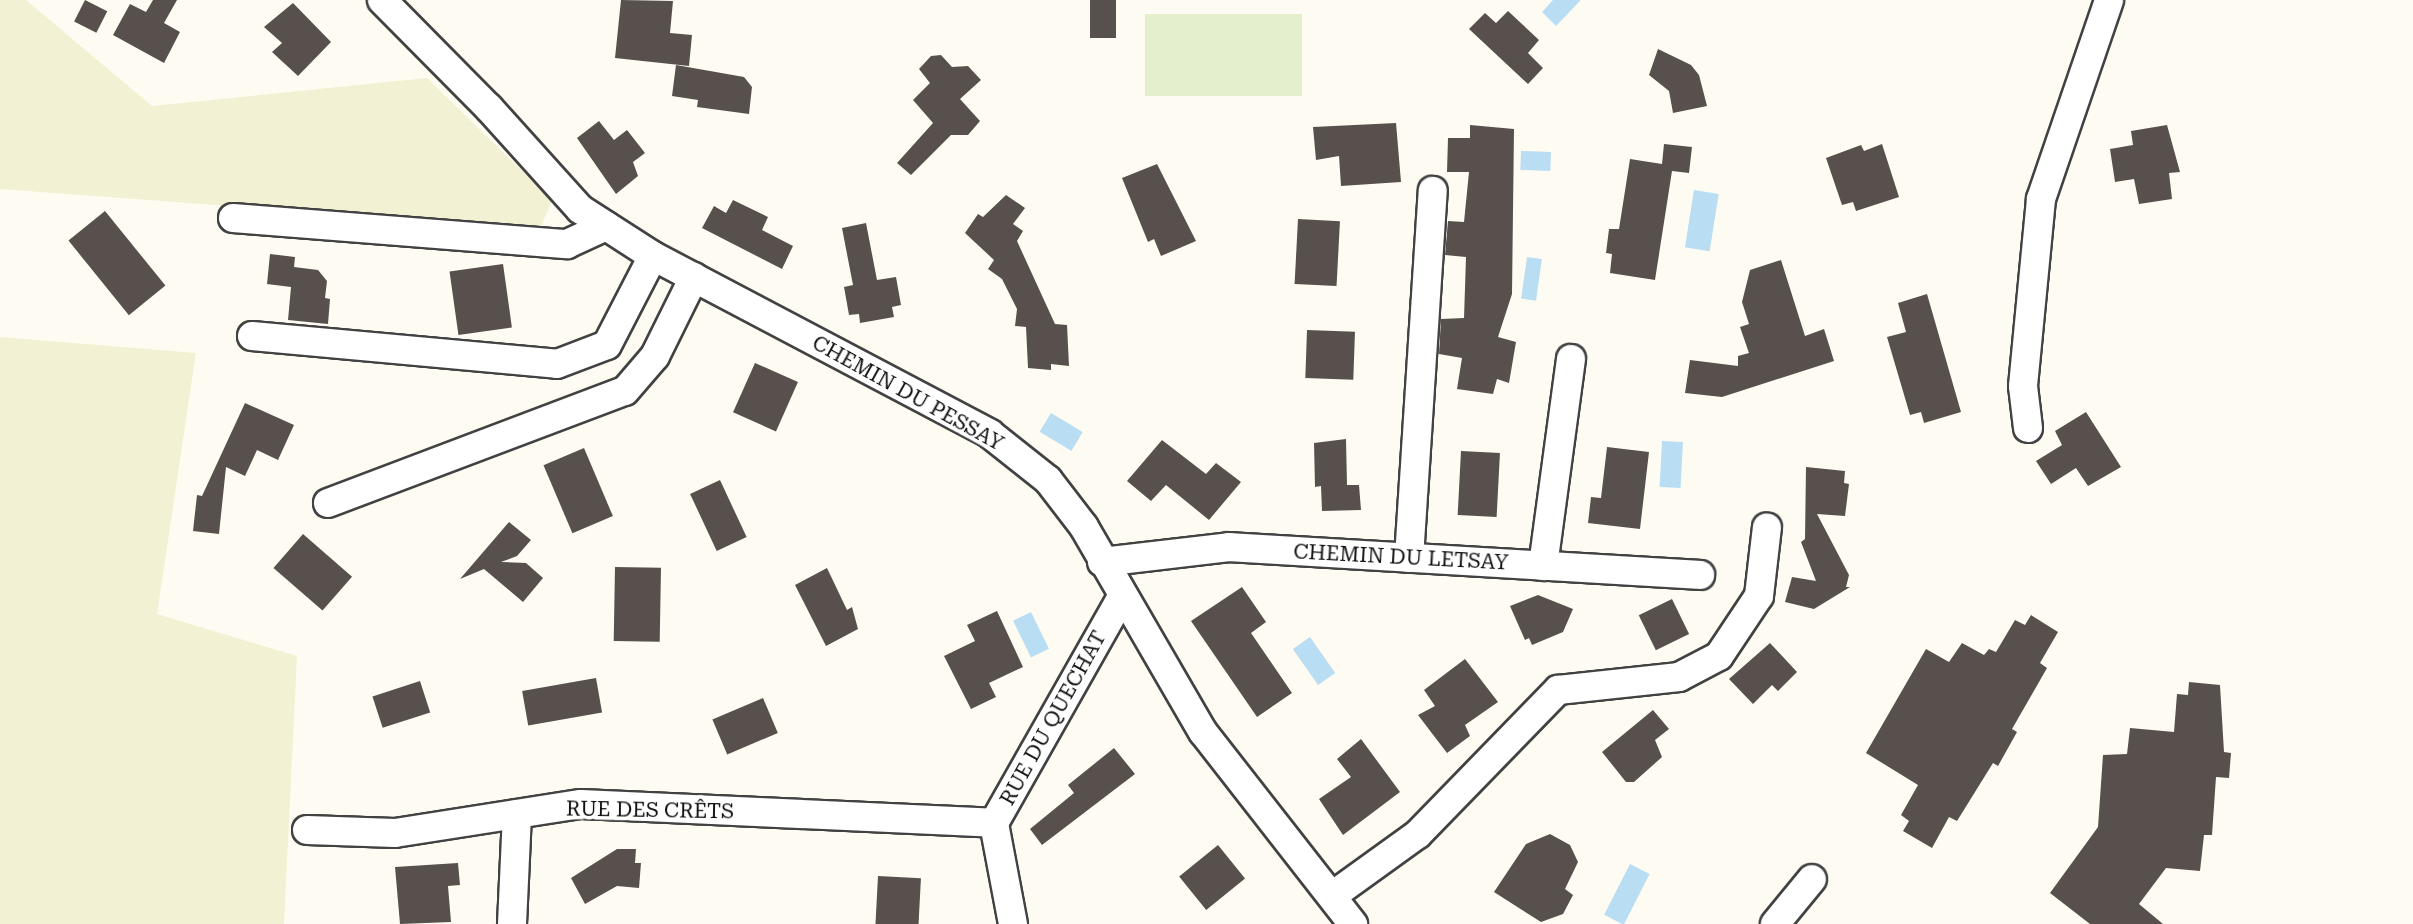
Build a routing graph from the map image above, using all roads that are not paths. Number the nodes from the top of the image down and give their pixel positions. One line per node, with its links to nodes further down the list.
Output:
1 (382, 0): 5 (street, CHEMIN DU PESSAY)
2 (2109, 0): 10 (street)
3 (1433, 191): 13 (street)
4 (233, 218): 5 (street)
5 (606, 226): 6 (street, CHEMIN DU PESSAY)
6 (653, 256): 7 (street, CHEMIN DU PESSAY); 8 (street)
7 (694, 277): 11 (street); 14 (street, CHEMIN DU PESSAY)
8 (252, 336)
9 (1571, 359): 15 (street)
10 (2028, 428)
11 (328, 503)
12 (1767, 527): 22 (street)
13 (1409, 558): 14 (street, CHEMIN DU LETSAY); 15 (street, CHEMIN DU LETSAY)
14 (1102, 562): 17 (street, CHEMIN DU PESSAY)
15 (1543, 566): 16 (street, CHEMIN DU LETSAY)
16 (1700, 575)
17 (1122, 597): 19 (street, RUE DU QUECHAT); 22 (street, CHEMIN DU PESSAY)
18 (517, 814): 19 (street, RUE DES CRÊTS); 20 (street, RUE DES CRÊTS); 23 (street)
19 (994, 823): 24 (street, RUE DU QUECHAT)
20 (307, 830)
21 (1812, 879): 26 (street)
22 (1332, 896): 25 (street, CHEMIN DU PESSAY)
23 (512, 924)
24 (1013, 924)
25 (1353, 924)
26 (1775, 924)

